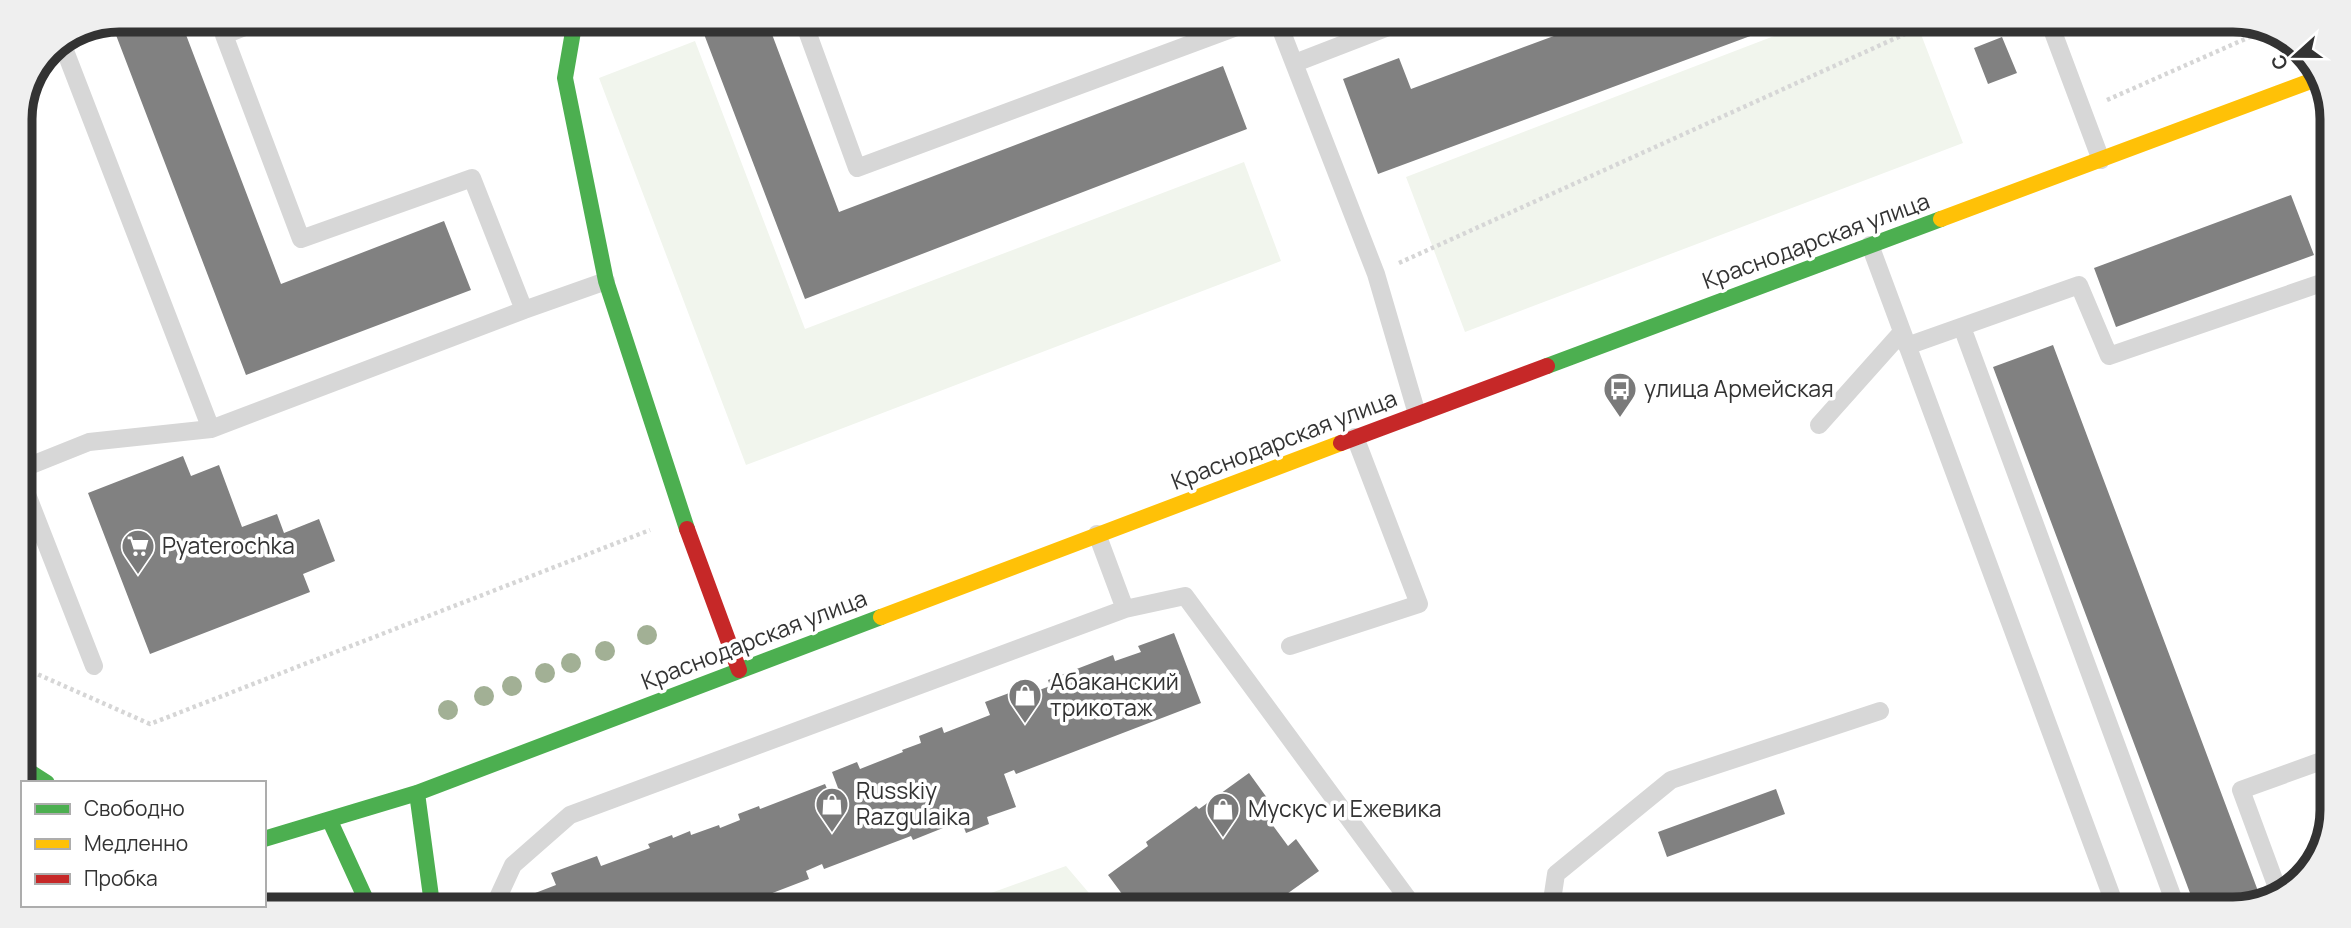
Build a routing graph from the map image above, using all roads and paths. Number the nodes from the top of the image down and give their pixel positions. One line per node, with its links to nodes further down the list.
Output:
1 (232, 32): 19 (lane)
2 (573, 32): 17 (main road)
3 (807, 32): 4 (lane)
4 (1223, 32)
5 (1283, 32): 11 (lane)
6 (1375, 32): 11 (lane)
7 (1909, 32): 16 (path)
8 (2053, 32): 13 (lane)
9 (2255, 35): 13 (path)
10 (65, 50): 24 (lane)
11 (1295, 63): 16 (lane)
12 (2311, 81): 14 (main road, Краснодарская улица)
13 (2082, 111): 14 (lane)
14 (2101, 160): 15 (main road, Краснодарская улица)
15 (1870, 246): 21 (lane); 22 (main road, Краснодарская улица)
16 (1376, 274): 22 (lane)
17 (606, 281): 19 (lane); 28 (main road)
18 (2319, 284): 20 (lane)
19 (524, 310): 24 (lane)
20 (1962, 327): 21 (lane); 47 (lane)
21 (1904, 339): 23 (lane); 46 (lane)
22 (1418, 414): 25 (main road, Краснодарская улица)
23 (1819, 425)
24 (211, 429): 26 (lane)
25 (1355, 437): 29 (main road, Краснодарская улица); 31 (lane)
26 (32, 466)
27 (32, 506): 32 (lane)
28 (683, 517): 33 (main road); 34 (path)
29 (1097, 534): 30 (lane); 33 (main road, Краснодарская улица)
30 (1125, 610): 43 (lane); 44 (lane)
31 (1290, 646)
32 (94, 666)
33 (739, 670): 37 (main road, Краснодарская улица)
34 (32, 672)
35 (1880, 711): 45 (lane)
36 (2320, 762): 40 (lane)
37 (417, 793): 38 (main road, Краснодарская улица); 42 (main road)
38 (330, 821): 39 (main road, Краснодарская улица); 41 (main road)
39 (266, 838)
40 (2275, 885)
41 (365, 897)
42 (431, 897)
43 (498, 897)
44 (1407, 897)
45 (1553, 897)
46 (2112, 897)
47 (2173, 897)

